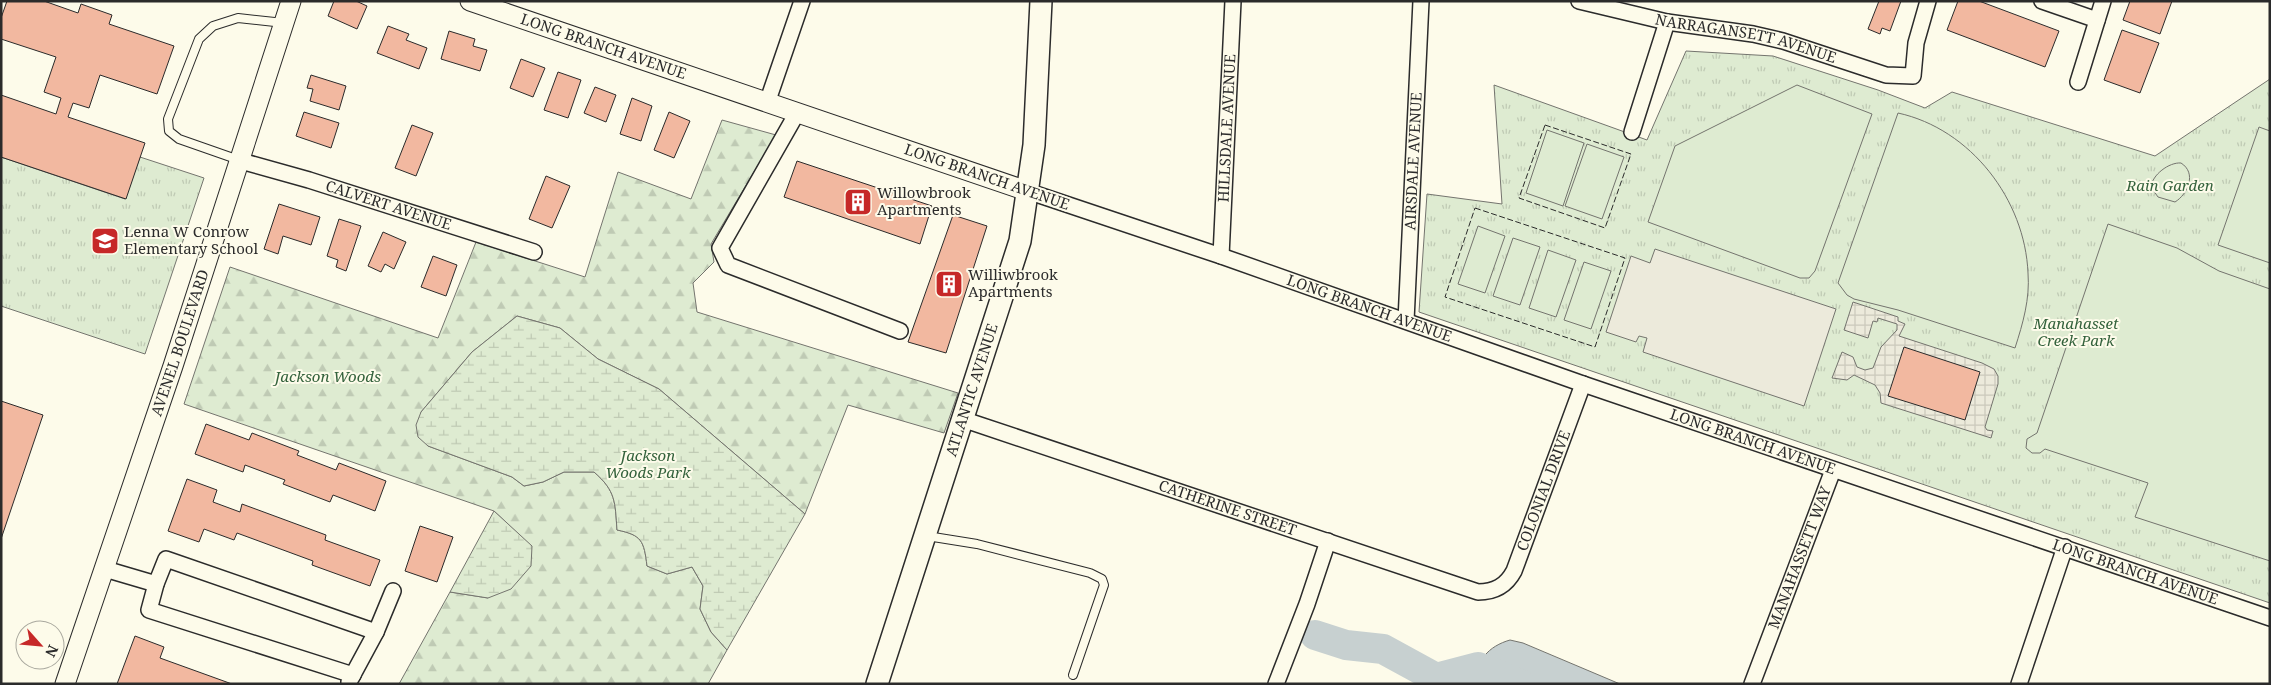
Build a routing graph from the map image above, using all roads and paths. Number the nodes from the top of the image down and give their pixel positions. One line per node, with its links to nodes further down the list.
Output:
1 (291, 1): 13 (street, AVENEL BOULEVARD)
2 (470, 1): 15 (street, LONG BRANCH AVENUE)
3 (802, 1): 15 (street)
4 (1041, 1): 19 (main road, ATLANTIC AVENUE)
5 (1234, 1): 21 (street, HILLSDALE AVENUE)
6 (1421, 1): 22 (street, AIRSDALE AVENUE)
7 (1578, 1): 12 (street, NARRAGANSETT AVENUE)
8 (1928, 1): 12 (street, NARRAGANSETT AVENUE)
9 (2042, 1): 11 (street)
10 (2103, 1): 11 (street)
11 (2097, 20): 14 (street)
12 (1667, 22): 17 (street)
13 (284, 23): 18 (street, AVENEL BOULEVARD); 18 (lane)
14 (2078, 82)
15 (767, 103): 16 (street, LONG BRANCH AVENUE)
16 (797, 114): 19 (street, LONG BRANCH AVENUE); 23 (street)
17 (1632, 132)
18 (241, 161): 20 (street, CALVERT AVENUE); 30 (street, AVENEL BOULEVARD)
19 (1027, 191): 21 (street, LONG BRANCH AVENUE); 25 (main road, ATLANTIC AVENUE)
20 (534, 252)
21 (1221, 256): 22 (street, LONG BRANCH AVENUE)
22 (1406, 321): 24 (street, LONG BRANCH AVENUE)
23 (900, 331)
24 (1583, 384): 26 (street, LONG BRANCH AVENUE); 32 (street, COLONIAL DRIVE)
25 (962, 419): 27 (main road, ATLANTIC AVENUE); 28 (street, CATHERINE STREET)
26 (1833, 470): 29 (street, LONG BRANCH AVENUE); 41 (street, MANAHASSETT WAY)
27 (926, 535): 36 (lane); 39 (main road, ATLANTIC AVENUE)
28 (1328, 541): 32 (street, CATHERINE STREET); 40 (street)
29 (2065, 548): 34 (street, LONG BRANCH AVENUE); 42 (street)
30 (105, 569): 31 (street); 38 (street, AVENEL BOULEVARD)
31 (156, 584): 35 (street); 37 (street)
32 (1494, 590)
33 (393, 591): 35 (street)
34 (2270, 618)
35 (376, 632): 37 (street)
36 (1073, 675)
37 (351, 680)
38 (65, 684)
39 (877, 684)
40 (1276, 684)
41 (1752, 684)
42 (2019, 684)

